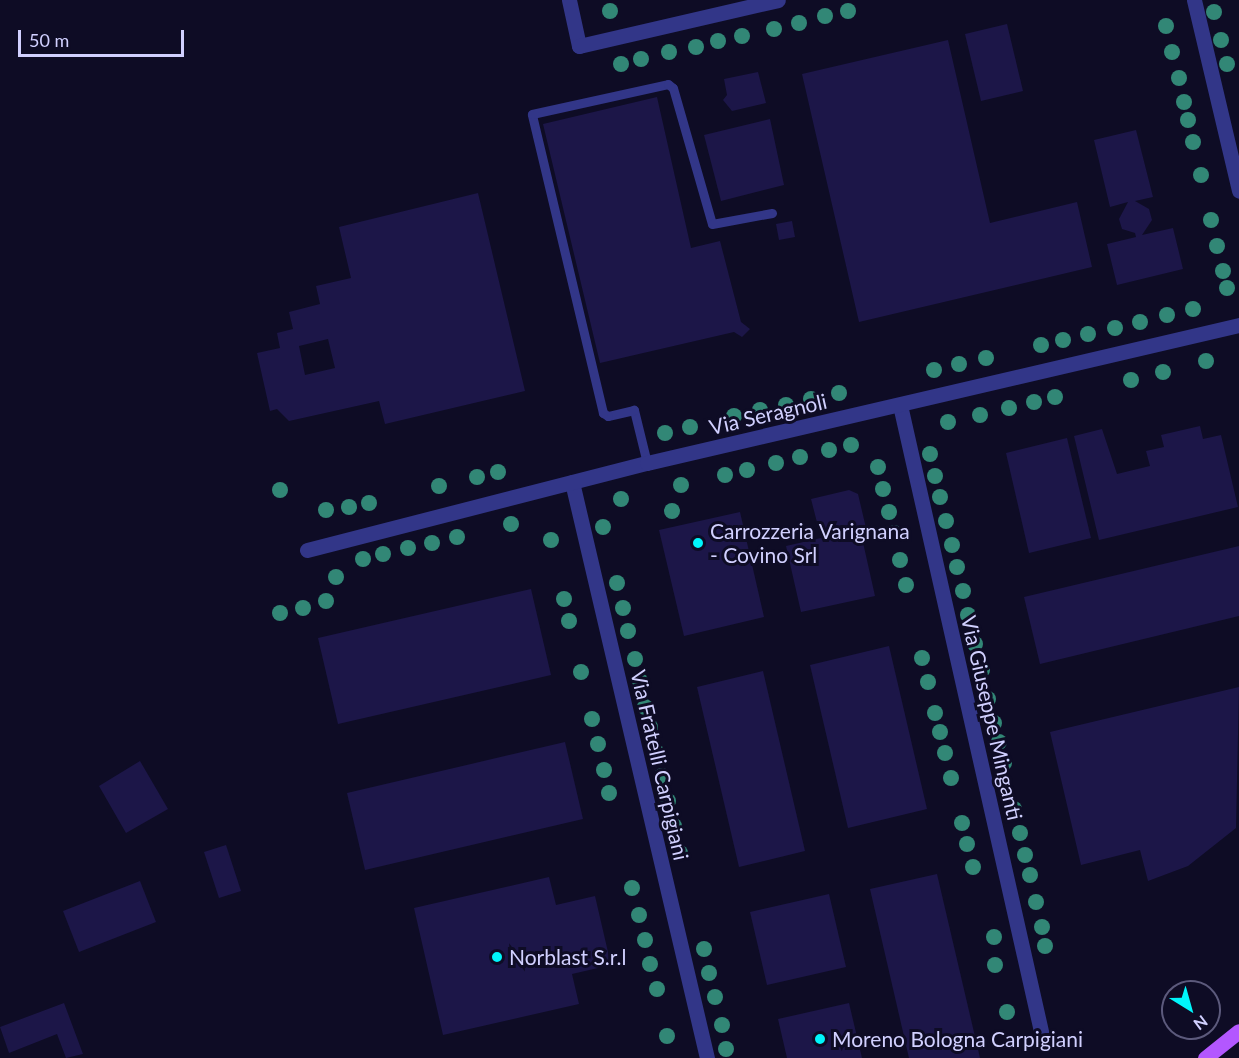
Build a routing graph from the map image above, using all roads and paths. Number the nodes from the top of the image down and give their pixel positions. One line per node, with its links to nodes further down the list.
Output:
1 (569, 0): 2 (street)
2 (778, 0)
3 (1194, 0): 5 (street)
4 (1239, 120): 5 (street)
5 (1223, 124): 6 (street)
6 (1239, 191)
7 (772, 213): 10 (lane)
8 (1239, 325): 9 (street, Via Seragnoli)
9 (900, 405): 10 (street, Via Seragnoli); 14 (street, Via Giuseppe Minganti)
10 (647, 463): 11 (street, Via Seragnoli)
11 (572, 482): 12 (street, Via Seragnoli); 15 (street, Via Fratelli Carpigiani)
12 (307, 549)
13 (1239, 1031): 16 (main road)
14 (1043, 1040)
15 (707, 1058)
16 (1204, 1058)

